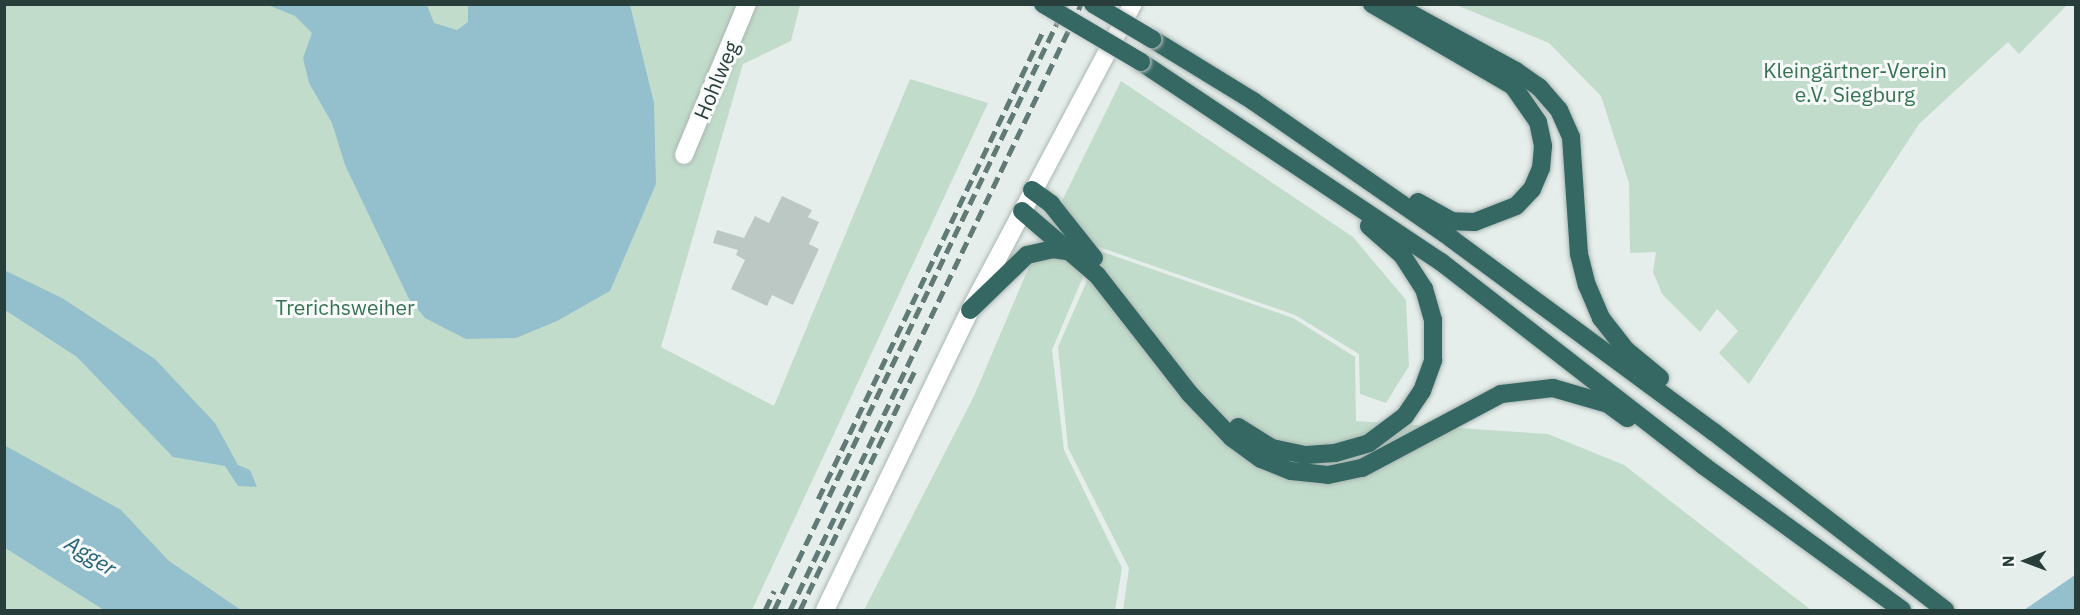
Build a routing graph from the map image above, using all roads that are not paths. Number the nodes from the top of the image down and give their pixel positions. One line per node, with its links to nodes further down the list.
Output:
1 (747, 4): 7 (main road, Hohlweg)
2 (1043, 4): 9 (highway, bridge)
3 (1093, 4): 8 (highway, bridge)
4 (1133, 4): 10 (main road)
5 (1372, 4): 8 (highway)
6 (1393, 4): 14 (highway)
7 (684, 155)
8 (1353, 172): 14 (highway)
9 (1323, 184): 10 (highway); 15 (highway)
10 (1032, 190): 11 (main road)
11 (1022, 210): 12 (highway); 13 (main road)
12 (1074, 252): 13 (highway); 15 (highway)
13 (970, 310): 16 (main road)
14 (1714, 432): 18 (highway)
15 (1704, 466): 17 (highway)
16 (825, 610)
17 (1902, 610)
18 (1944, 610)

